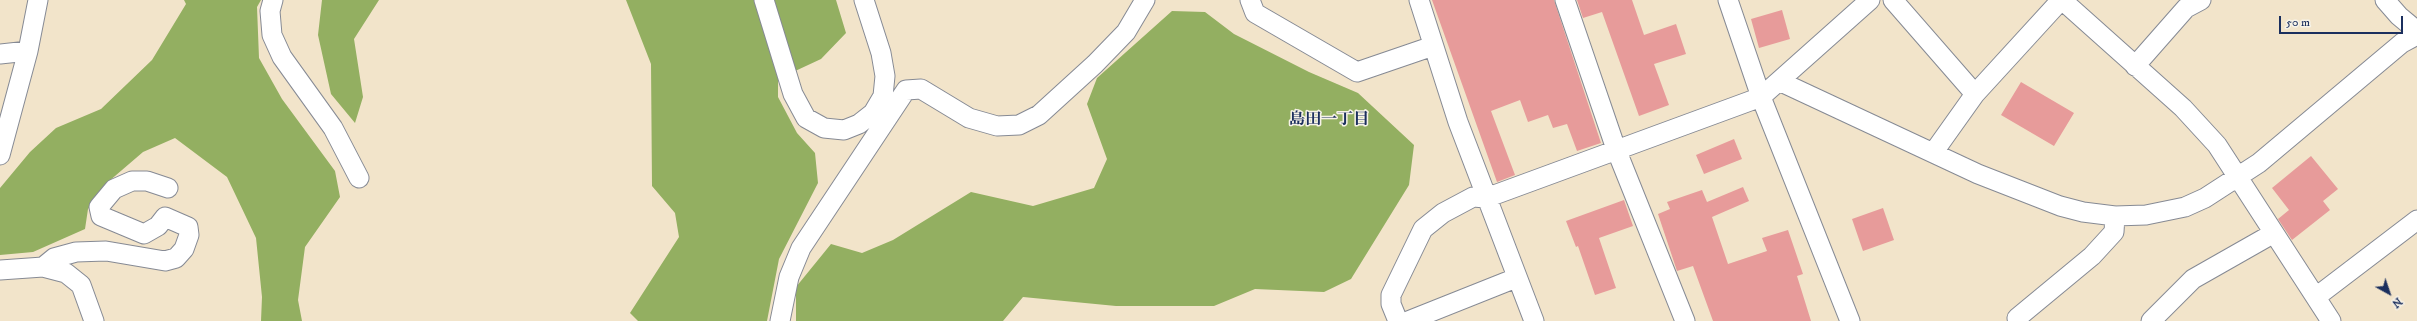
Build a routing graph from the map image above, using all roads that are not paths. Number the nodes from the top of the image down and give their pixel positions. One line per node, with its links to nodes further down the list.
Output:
1 (38, 0): 18 (street)
2 (274, 0): 30 (street)
3 (764, 0): 21 (street)
4 (864, 0): 21 (street)
5 (1144, 0): 23 (street)
6 (1250, 0): 17 (street)
7 (1418, 0): 17 (street)
8 (1565, 0): 26 (street)
9 (1728, 0): 25 (street)
10 (1870, 0): 22 (street)
11 (1893, 0): 24 (street)
12 (2062, 0): 20 (street); 24 (street)
13 (2385, 0): 15 (street)
14 (2189, 3): 20 (street)
15 (2417, 31)
16 (2417, 35): 29 (street)
17 (1433, 46): 32 (street)
18 (28, 51): 19 (street); 28 (street)
19 (0, 54)
20 (2135, 66): 29 (street)
21 (885, 76): 23 (street)
22 (1781, 82): 25 (street); 27 (street)
23 (906, 90): 42 (street)
24 (1975, 94): 27 (street)
25 (1761, 97): 26 (street); 47 (street)
26 (1616, 150): 32 (street); 46 (street)
27 (1933, 153): 33 (street)
28 (0, 155)
29 (2238, 176): 33 (street); 35 (street)
30 (359, 178)
31 (168, 188): 36 (street)
32 (1486, 198): 38 (street); 43 (street)
33 (2115, 216): 40 (street)
34 (2417, 220): 39 (street)
35 (2274, 233): 39 (street); 48 (street)
36 (43, 266): 37 (street); 41 (street)
37 (0, 270)
38 (1516, 278): 44 (street); 45 (street)
39 (2316, 297): 49 (street)
40 (2016, 320)
41 (94, 321)
42 (780, 321)
43 (1398, 321)
44 (1408, 321)
45 (1534, 321)
46 (1685, 321)
47 (1850, 321)
48 (2151, 321)
49 (2331, 321)

